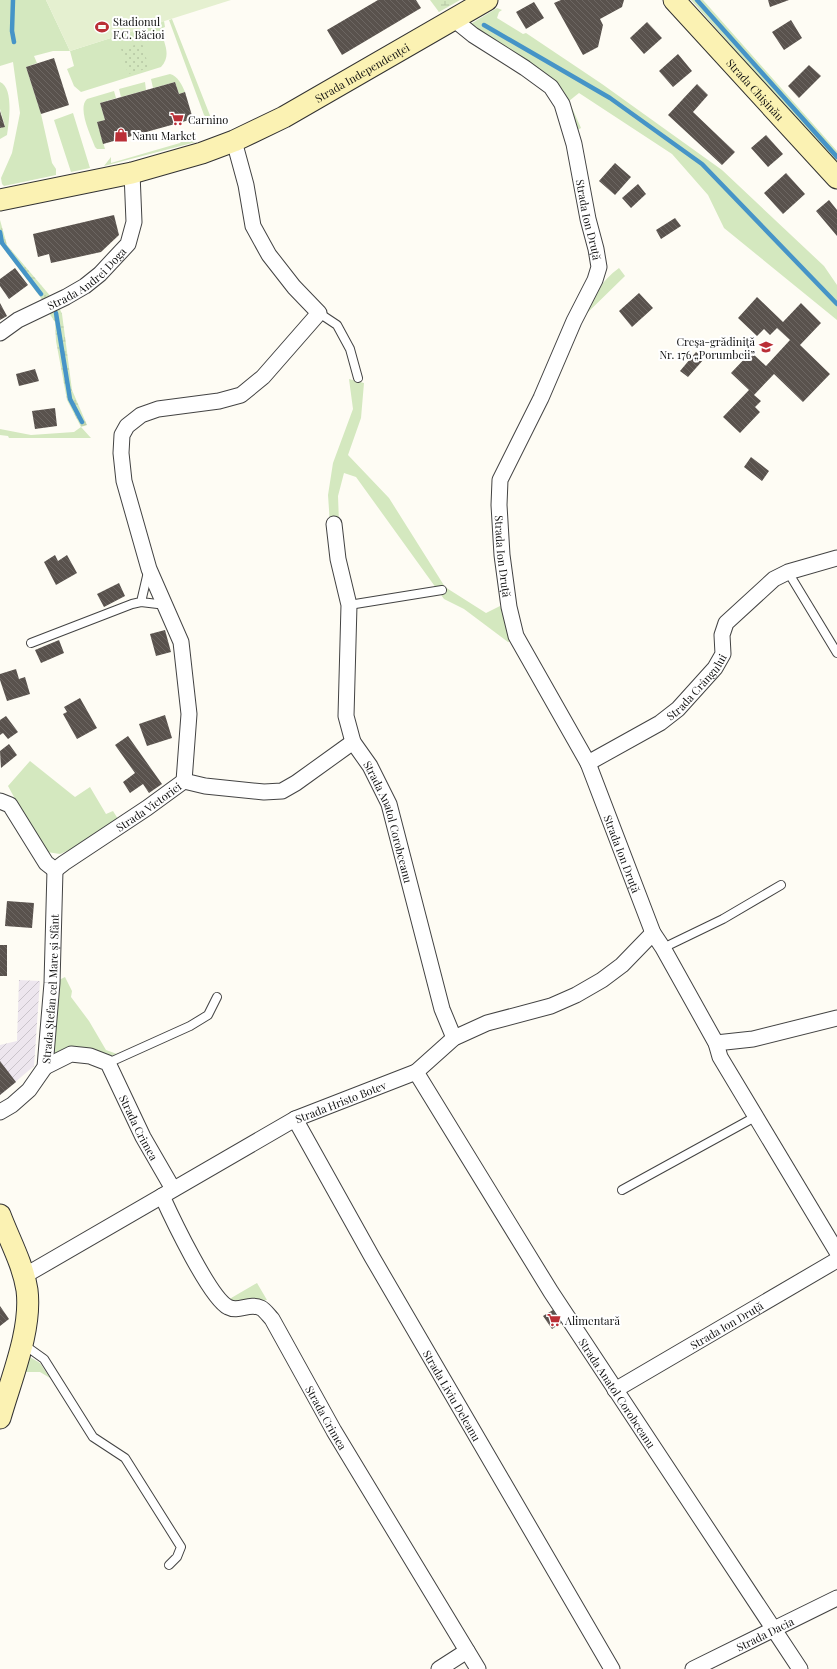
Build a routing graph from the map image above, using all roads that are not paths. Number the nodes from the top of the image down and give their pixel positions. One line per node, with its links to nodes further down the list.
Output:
1 (487, 0): 3 (main road, Strada Independenței)
2 (674, 0): 6 (main road, Strada Chișinău)
3 (452, 18): 4 (main road, Strada Independenței); 22 (street, Strada Ion Druță)
4 (234, 141): 5 (main road, Strada Independenței); 8 (street)
5 (132, 172): 7 (main road, Strada Independenței); 9 (street, Strada Andrei Doga)
6 (837, 178)
7 (0, 200)
8 (319, 313): 10 (lane); 13 (street)
9 (0, 333)
10 (358, 378)
11 (334, 524): 18 (street, Strada Anatol Corobceanu)
12 (837, 558): 14 (street, Strada Crângului)
13 (149, 569): 16 (lane); 17 (street)
14 (788, 572): 20 (lane); 22 (street, Strada Crângului)
15 (442, 590): 18 (lane)
16 (141, 602): 17 (lane); 19 (lane)
17 (166, 605): 23 (street)
18 (349, 605): 21 (street, Strada Anatol Corobceanu)
19 (31, 643)
20 (837, 653)
21 (353, 742): 23 (street, Strada Victoriei); 31 (street, Strada Anatol Corobceanu)
22 (588, 764): 27 (street, Strada Ion Druță)
23 (184, 781): 25 (street, Strada Victoriei)
24 (0, 800): 25 (street)
25 (56, 870): 34 (street, Strada Ștefan cel Mare și Sfânt)
26 (781, 885): 28 (lane)
27 (653, 933): 28 (street, Strada Ion Druță); 31 (street, Strada Hristo Botev)
28 (663, 948): 32 (street, Strada Ion Druță)
29 (217, 997): 33 (lane)
30 (837, 1018): 32 (street)
31 (454, 1038): 35 (street, Strada Hristo Botev)
32 (716, 1043): 37 (street, Strada Ion Druță)
33 (108, 1063): 34 (street); 40 (street, Strada Crimea)
34 (45, 1067): 36 (street, Strada Ștefan cel Mare și Sfânt)
35 (416, 1072): 38 (street, Strada Hristo Botev); 46 (street, Strada Anatol Corobceanu)
36 (0, 1112)
37 (754, 1117): 39 (lane); 42 (street, Strada Ion Druță)
38 (295, 1119): 40 (street, Strada Hristo Botev); 54 (street, Strada Liviu Deleanu)
39 (622, 1190)
40 (167, 1193): 44 (street, Strada Hristo Botev); 51 (street, Strada Crimea)
41 (0, 1215): 44 (main road)
42 (837, 1252)
43 (837, 1260): 46 (street, Strada Ion Druță)
44 (24, 1276): 45 (main road)
45 (22, 1343): 47 (main road); 48 (lane)
46 (615, 1390): 50 (street, Strada Anatol Corobceanu)
47 (0, 1418)
48 (169, 1564)
49 (837, 1598): 50 (street, Strada Dacia)
50 (773, 1628): 55 (street, Strada Dacia); 56 (street, Strada Anatol Corobceanu)
51 (467, 1651): 52 (street); 53 (street, Strada Crimea)
52 (439, 1669)
53 (478, 1669)
54 (612, 1669)
55 (693, 1669)
56 (800, 1669)

